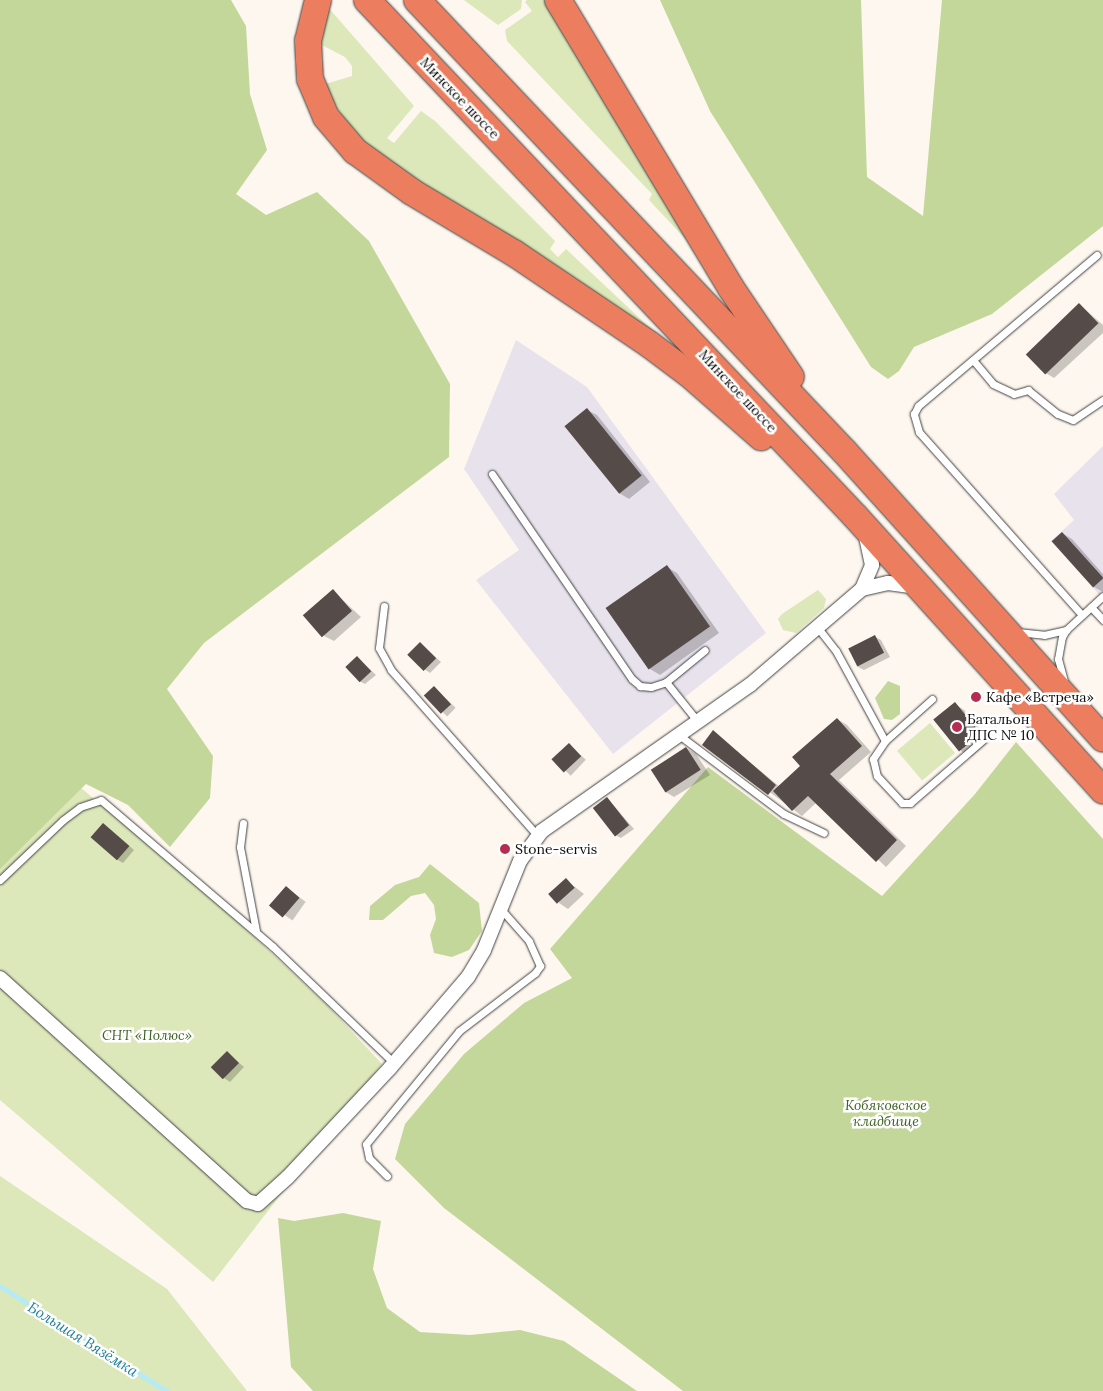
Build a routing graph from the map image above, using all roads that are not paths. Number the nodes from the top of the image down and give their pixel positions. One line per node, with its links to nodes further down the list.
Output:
1 (318, 0): 12 (highway)
2 (367, 0): 12 (highway, Минское шоссе)
3 (417, 0): 6 (highway)
4 (428, 0): 6 (lane)
5 (558, 0): 10 (highway)
6 (449, 34): 10 (highway)
7 (1097, 255): 8 (lane)
8 (973, 360): 9 (lane); 18 (lane)
9 (1103, 400)
10 (844, 451): 20 (highway)
11 (492, 474): 24 (lane)
12 (859, 520): 13 (highway, Минское шоссе); 14 (street)
13 (921, 588): 14 (street); 31 (highway, Минское шоссе)
14 (862, 590): 21 (street)
15 (1103, 596): 17 (lane)
16 (384, 606): 34 (lane)
17 (1091, 607): 18 (lane); 19 (lane)
18 (1082, 616): 22 (lane)
19 (1103, 620)
20 (1001, 625): 22 (lane); 27 (highway)
21 (818, 628): 26 (street); 30 (lane)
22 (1066, 630): 27 (lane)
23 (706, 650): 24 (lane)
24 (666, 682): 26 (lane)
25 (932, 699): 30 (lane)
26 (698, 722): 28 (street)
27 (1096, 730)
28 (679, 735): 33 (lane); 34 (street)
29 (984, 739): 30 (lane)
30 (885, 740)
31 (1103, 790)
32 (243, 823): 37 (lane)
33 (824, 833)
34 (538, 836): 36 (street)
35 (0, 880): 37 (lane)
36 (499, 908): 39 (street); 40 (lane)
37 (256, 932): 39 (lane)
38 (0, 978): 39 (street)
39 (394, 1064)
40 (387, 1176)

